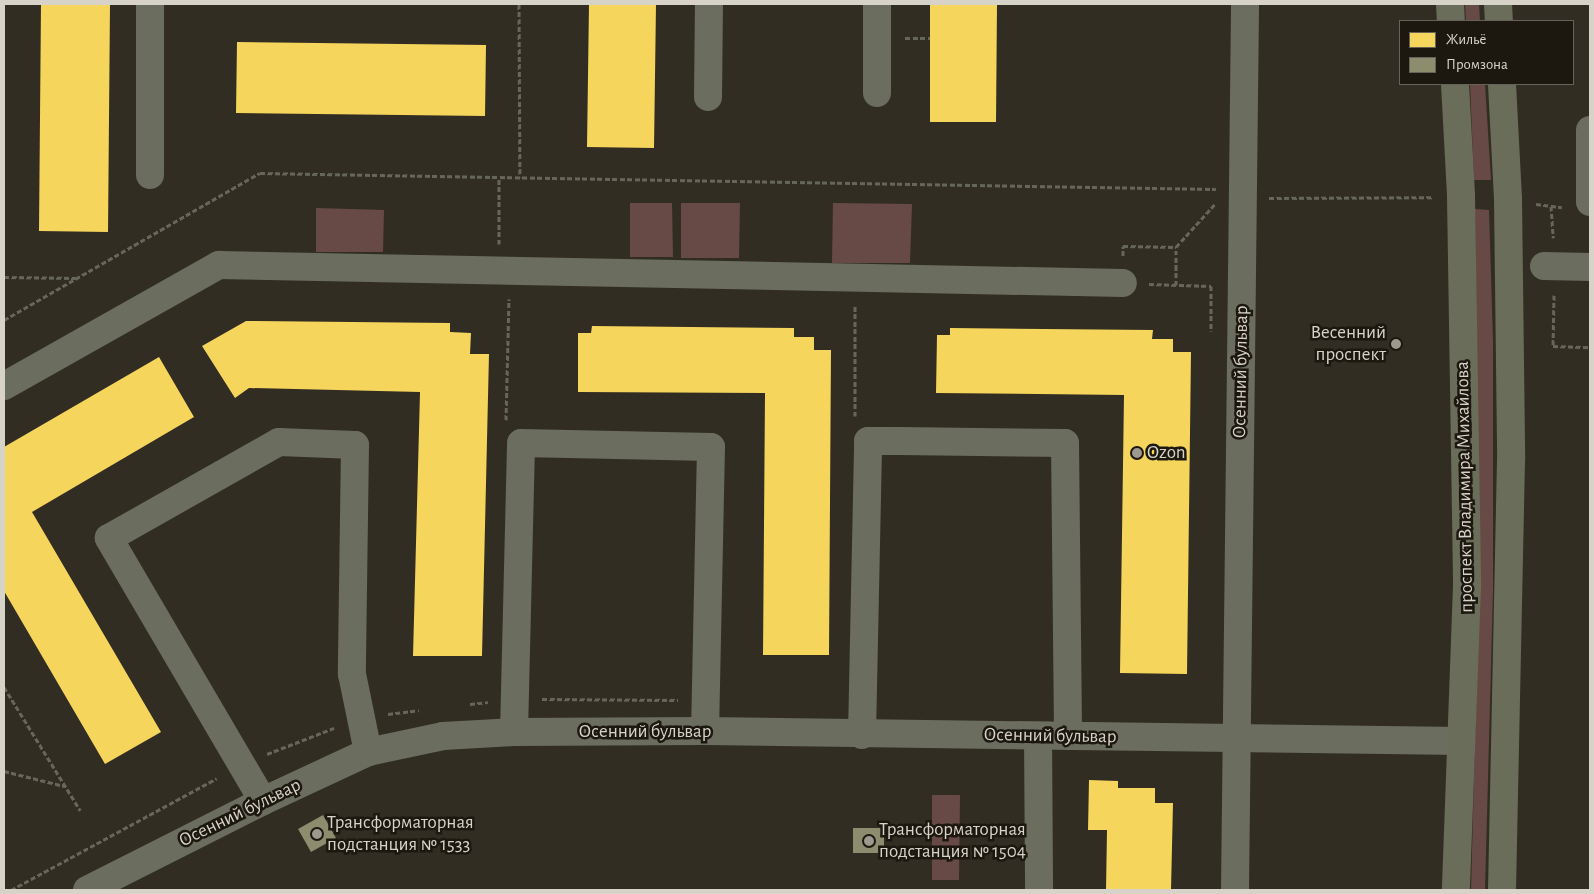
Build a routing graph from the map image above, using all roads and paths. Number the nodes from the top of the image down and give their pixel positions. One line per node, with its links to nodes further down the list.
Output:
1 (150, 4): 15 (street)
2 (519, 4): 17 (path)
3 (709, 4): 13 (street)
4 (878, 4): 12 (street)
5 (1245, 4): 18 (street, Осенний бульвар)
6 (1450, 4): 8 (main road)
7 (1498, 4): 9 (main road)
8 (1451, 20)
9 (1499, 20)
10 (1454, 85): 19 (main road, проспект Владимира Михайлова)
11 (1502, 85): 55 (main road)
12 (876, 93)
13 (708, 97)
14 (1590, 130): 20 (street)
15 (150, 175)
16 (500, 177): 17 (path); 24 (path); 27 (path)
17 (520, 177): 18 (path)
18 (1235, 194): 19 (path); 21 (path); 42 (street, Осенний бульвар)
19 (1460, 196): 43 (main road, проспект Владимира Михайлова)
20 (1590, 202)
21 (1176, 247): 28 (path); 29 (path)
22 (1544, 266): 23 (street)
23 (1590, 267)
24 (499, 270): 26 (street); 35 (street)
25 (4, 277): 27 (path)
26 (856, 277): 28 (street); 34 (path)
27 (77, 278): 30 (path)
28 (1123, 283): 29 (path)
29 (1176, 284): 31 (path)
30 (4, 320)
31 (1211, 334)
32 (1553, 346): 33 (path)
33 (1590, 347)
34 (856, 369)
35 (4, 386)
36 (4, 687): 47 (path)
37 (705, 731): 38 (street, Осенний бульвар); 38 (street); 39 (street, Осенний бульвар)
38 (514, 732): 44 (street, Осенний бульвар)
39 (862, 735): 40 (street, Осенний бульвар); 41 (street)
40 (1038, 736): 41 (street, Осенний бульвар); 52 (street)
41 (1068, 736): 42 (street, Осенний бульвар)
42 (1236, 740): 43 (street, Осенний бульвар); 53 (street, Осенний бульвар)
43 (1461, 741): 54 (main road, проспект Владимира Михайлова)
44 (368, 752): 45 (street); 48 (street, Осенний бульвар)
45 (241, 764): 48 (street); 50 (path)
46 (4, 771): 47 (path)
47 (65, 786): 49 (path)
48 (263, 801): 51 (street, Осенний бульвар)
49 (80, 810)
50 (11, 890)
51 (87, 890)
52 (1039, 890)
53 (1236, 890)
54 (1456, 890)
55 (1502, 890)

